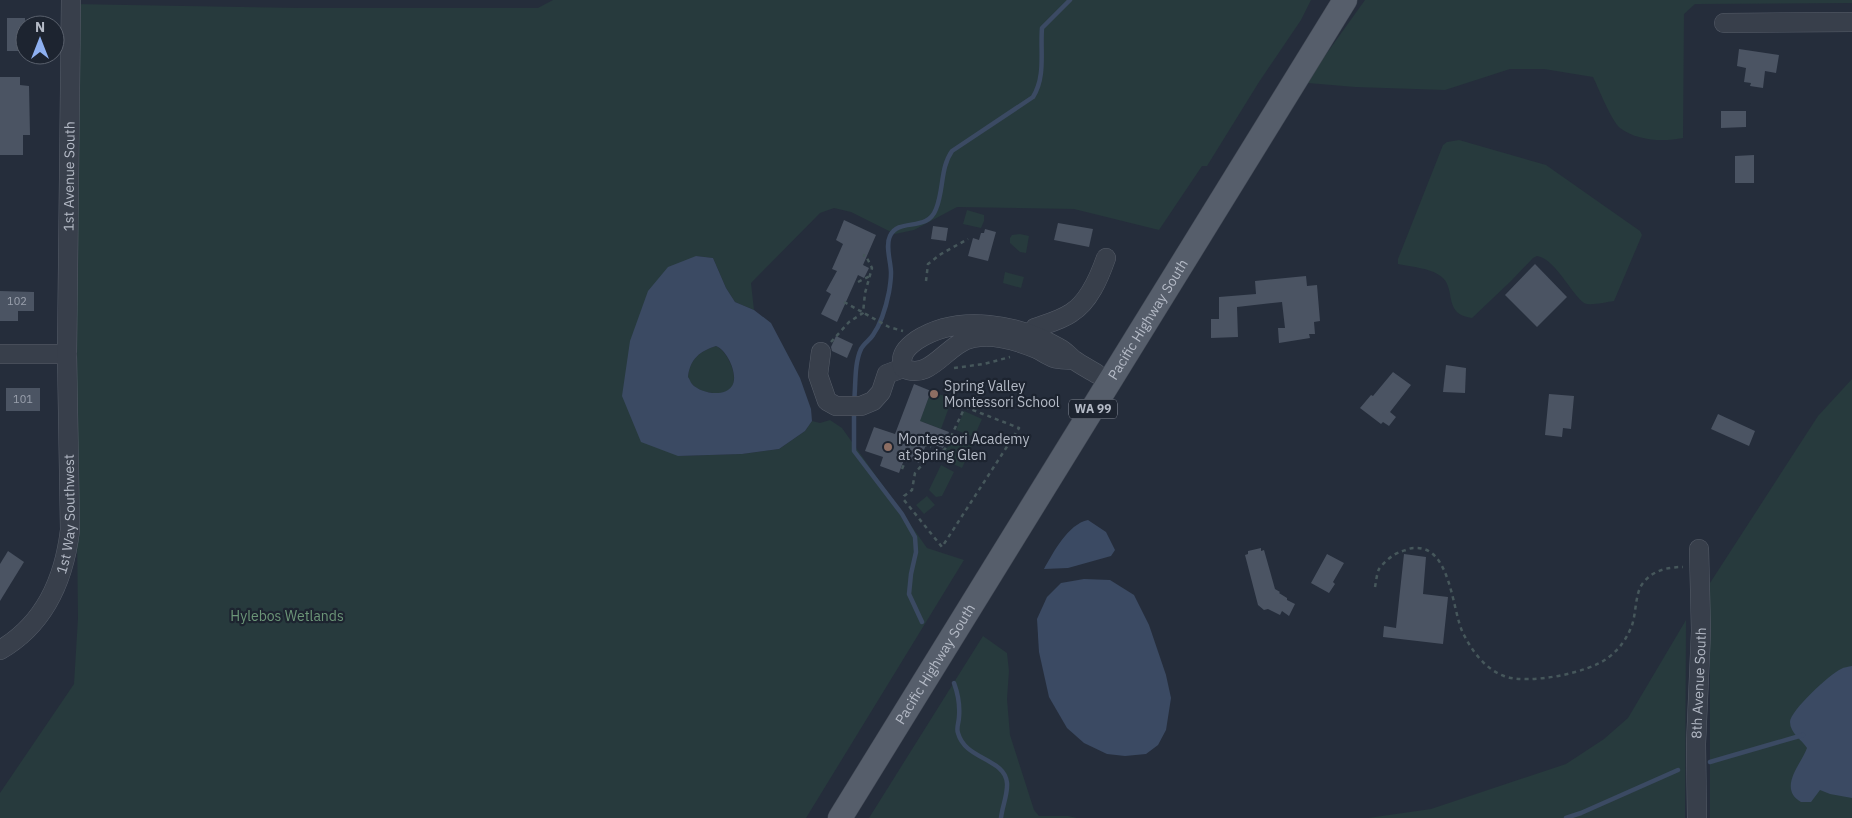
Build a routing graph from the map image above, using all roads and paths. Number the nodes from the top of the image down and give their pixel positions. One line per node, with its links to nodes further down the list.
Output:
1 (71, 0): 18 (street, 1st Avenue South)
2 (1327, 0): 21 (main road, Pacific Highway South / WA 99)
3 (1345, 0): 29 (main road, Pacific Highway South / WA 99)
4 (1852, 22): 5 (street)
5 (1724, 23)
6 (968, 239): 10 (path)
7 (863, 255): 9 (path)
8 (1106, 258): 15 (street)
9 (870, 276): 11 (path); 13 (path)
10 (926, 280)
11 (858, 282)
12 (844, 302): 13 (path)
13 (863, 313): 14 (path); 16 (path)
14 (889, 327)
15 (1035, 343): 19 (street); 19 (street); 20 (path); 21 (street)
16 (821, 352): 19 (street)
17 (0, 354): 18 (street)
18 (67, 354): 27 (street, 1st Way Southwest)
19 (903, 368)
20 (951, 369)
21 (1097, 374): 28 (main road, Pacific Highway South / WA 99)
22 (931, 447): 23 (path)
23 (902, 469)
24 (942, 547): 24 (path)
25 (1700, 558): 26 (path); 30 (street, 8th Avenue South)
26 (1376, 587)
27 (0, 650)
28 (822, 818)
29 (840, 818)
30 (1697, 818)

